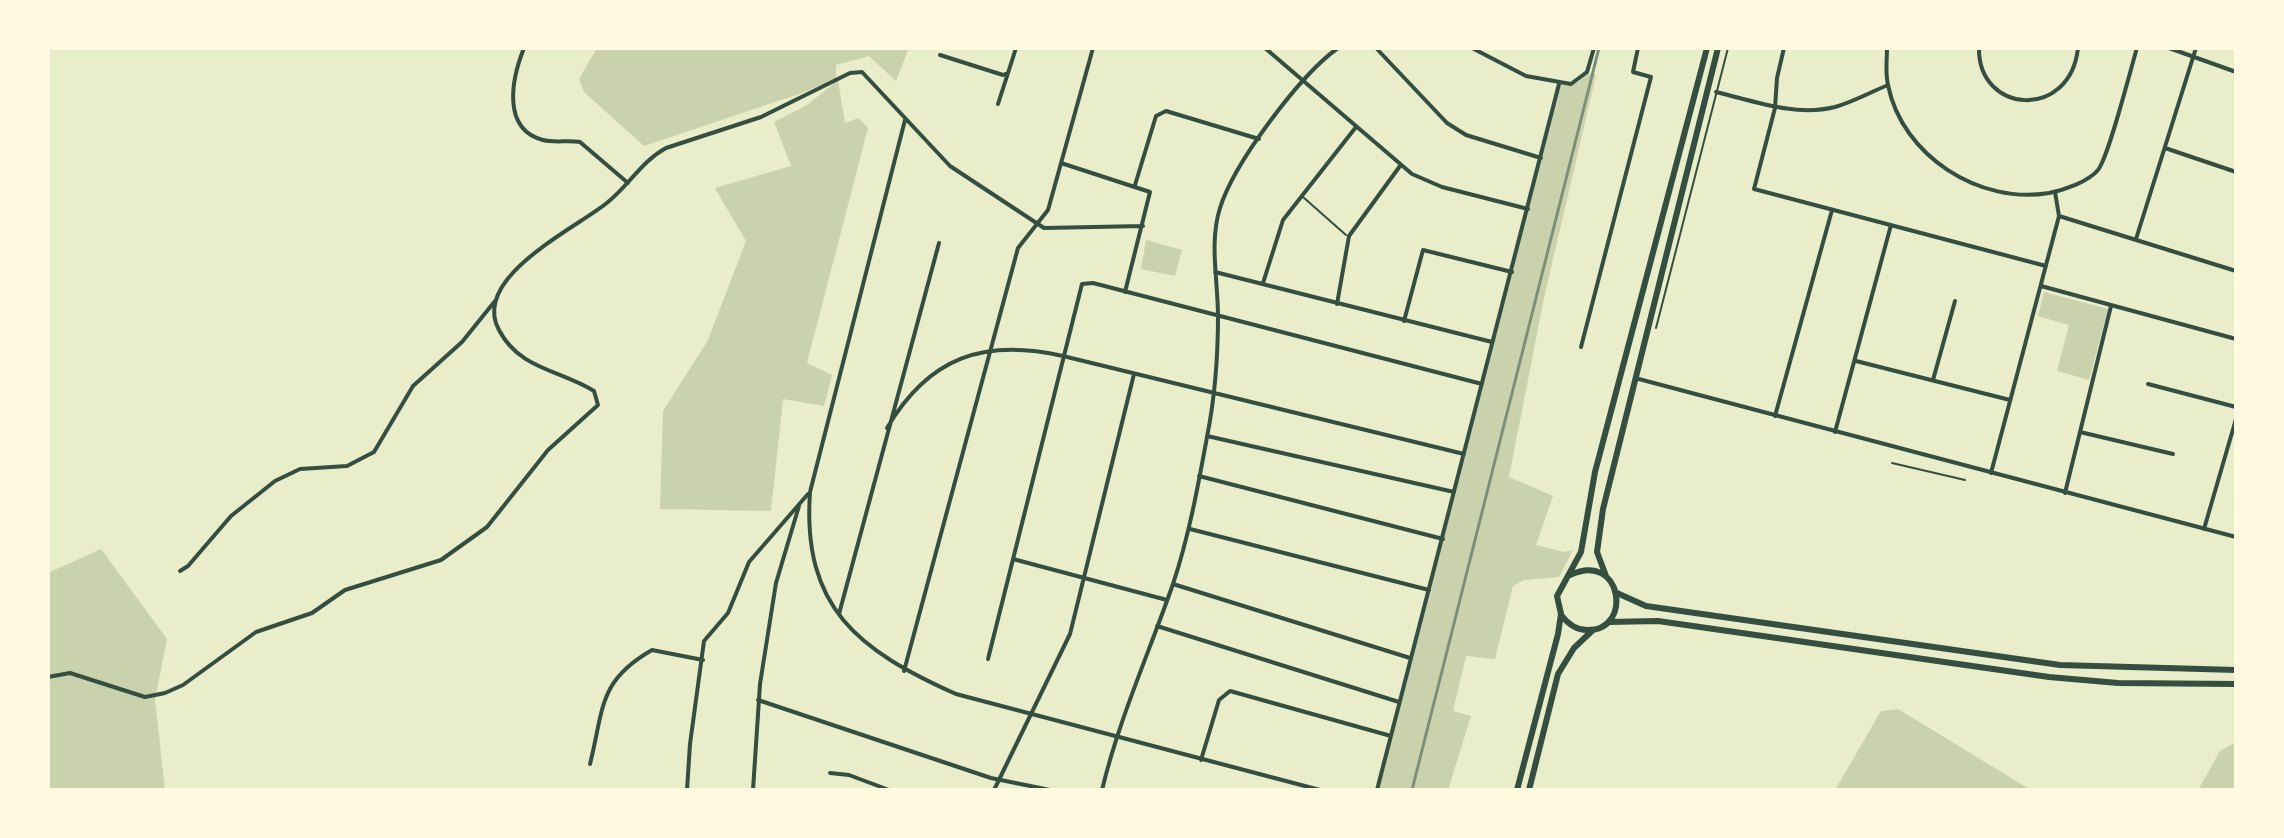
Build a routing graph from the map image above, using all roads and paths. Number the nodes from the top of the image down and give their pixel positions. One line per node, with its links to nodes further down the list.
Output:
1 (524, 48): 38 (street)
2 (1016, 48): 23 (street)
3 (1093, 48): 35 (street)
4 (1266, 48): 24 (street)
5 (1338, 48): 24 (street)
6 (1376, 48): 34 (street)
7 (1472, 48): 25 (street)
8 (1594, 48): 25 (street)
9 (1638, 48): 67 (street)
10 (1707, 48): 101 (main road)
11 (1718, 48): 72 (main road)
12 (1728, 48): 27 (lane)
13 (1784, 48): 29 (street)
14 (1887, 48): 26 (street)
15 (1979, 48): 16 (street)
16 (2078, 48)
17 (2137, 48): 40 (street)
18 (2169, 48): 21 (street)
19 (2196, 48): 21 (street)
20 (940, 55): 23 (street)
21 (2193, 57): 22 (street); 33 (street)
22 (2236, 72)
23 (1008, 73): 28 (street)
24 (1304, 79): 31 (street); 32 (street)
25 (1559, 84): 34 (street)
26 (1888, 85): 29 (street); 40 (street)
27 (1716, 92): 29 (street); 64 (lane)
28 (998, 104)
29 (1775, 108): 43 (street)
30 (905, 120): 38 (street); 45 (street); 91 (street)
31 (1356, 127): 36 (street); 41 (street)
32 (1259, 139): 39 (street); 53 (street)
33 (2165, 148): 37 (street); 49 (street)
34 (1541, 158): 42 (street)
35 (1061, 163): 39 (street); 45 (street)
36 (1400, 166): 42 (street); 48 (street)
37 (2236, 172)
38 (628, 183): 58 (street)
39 (1135, 185): 47 (street)
40 (2055, 192): 44 (street)
41 (1302, 196): 48 (lane); 55 (street)
42 (1528, 209): 54 (street)
43 (1832, 209): 46 (street); 79 (street)
44 (2059, 216): 49 (street); 51 (street)
45 (1039, 225): 47 (street); 68 (street)
46 (1891, 225): 51 (street); 70 (street)
47 (1143, 226): 57 (street)
48 (1349, 236): 60 (street)
49 (2136, 239): 52 (street)
50 (939, 243): 81 (street)
51 (2046, 266): 56 (street)
52 (2236, 271)
53 (1215, 272): 55 (street); 62 (street)
54 (1512, 272): 63 (street); 66 (street)
55 (1263, 283): 60 (street)
56 (2041, 286): 61 (street); 77 (street)
57 (1125, 292): 62 (street); 69 (street)
58 (495, 301): 100 (street); 118 (street)
59 (1955, 301): 73 (street)
60 (1337, 304): 63 (street)
61 (2111, 306): 65 (street); 83 (street)
62 (1218, 315): 74 (street); 76 (street)
63 (1404, 321): 66 (street)
64 (1656, 328)
65 (2236, 339)
66 (1493, 342): 74 (street)
67 (1581, 347)
68 (991, 351): 69 (street); 81 (street); 117 (street)
69 (1063, 356): 71 (street); 99 (street)
70 (1856, 361): 73 (street); 82 (street)
71 (1134, 374): 76 (street); 103 (street)
72 (1635, 378): 79 (street); 102 (main road)
73 (1933, 380): 77 (street)
74 (1482, 384): 85 (street)
75 (2148, 384): 78 (street)
76 (1214, 394): 84 (street); 85 (street)
77 (2010, 400): 88 (street)
78 (2236, 407)
79 (1775, 416): 82 (street)
80 (2236, 419): 96 (street)
81 (887, 428): 108 (street)
82 (1835, 432): 88 (street)
83 (2080, 432): 86 (street); 93 (street)
84 (1207, 436): 89 (street); 92 (street)
85 (1464, 454): 92 (street)
86 (2173, 454)
87 (1892, 463): 90 (lane)
88 (1991, 473): 93 (street)
89 (1199, 476): 95 (street); 98 (street)
90 (1965, 480)
91 (810, 492): 94 (street); 108 (street)
92 (1454, 492): 98 (street)
93 (2065, 493): 96 (street)
94 (799, 505): 115 (street); 120 (street)
95 (1190, 529): 104 (street); 105 (street)
96 (2204, 529): 97 (street)
97 (2236, 537)
98 (1443, 539): 105 (street)
99 (1013, 559): 103 (street); 114 (street)
100 (180, 571)
101 (1570, 575): 102 (main road); 109 (main road)
102 (1606, 576): 106 (main road)
103 (1086, 578): 107 (street); 122 (street)
104 (1173, 584): 107 (street); 113 (street)
105 (1429, 590): 113 (street)
106 (1617, 593): 110 (main road); 116 (main road)
107 (1167, 600): 111 (street)
108 (839, 614): 117 (street)
109 (1561, 614): 112 (main road); 137 (main road)
110 (1609, 622): 112 (main road); 119 (main road)
111 (1157, 626): 121 (street); 123 (street)
112 (1593, 630): 138 (main road)
113 (1410, 658): 121 (street)
114 (988, 659)
115 (703, 660): 126 (street); 129 (street)
116 (2236, 670)
117 (904, 671): 122 (street)
118 (48, 677)
119 (2236, 684)
120 (758, 700): 128 (street); 130 (street)
121 (1399, 702): 124 (street)
122 (1032, 714): 123 (street); 128 (street)
123 (1115, 736): 125 (street); 134 (street)
124 (1391, 736): 125 (street); 136 (street)
125 (1201, 760): 135 (street)
126 (590, 764)
127 (830, 773): 131 (street)
128 (1001, 778): 132 (street); 133 (street)
129 (687, 790)
130 (753, 790)
131 (889, 790)
132 (994, 790)
133 (1050, 790)
134 (1102, 790)
135 (1320, 790)
136 (1377, 790)
137 (1517, 790)
138 (1529, 790)

